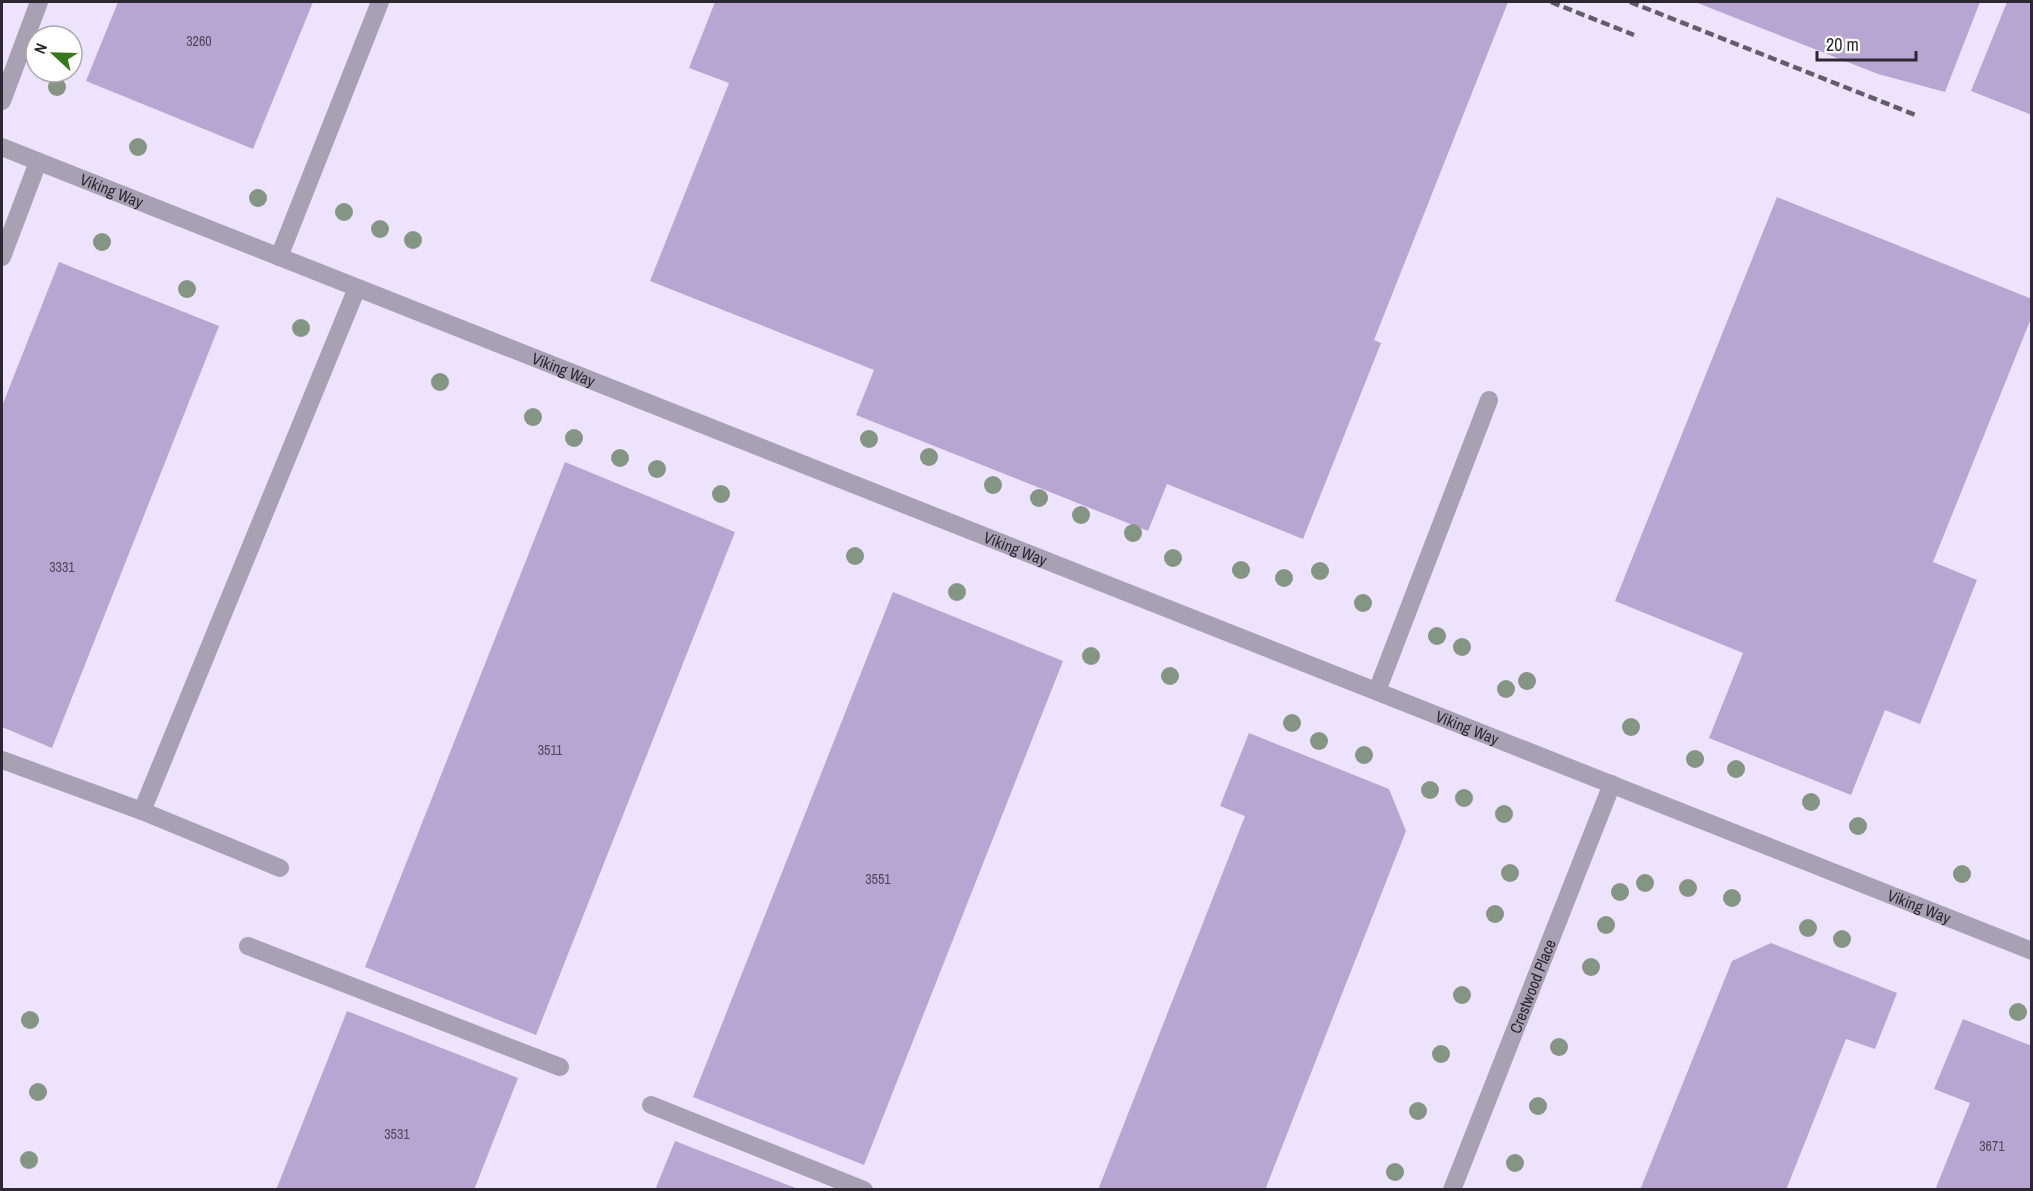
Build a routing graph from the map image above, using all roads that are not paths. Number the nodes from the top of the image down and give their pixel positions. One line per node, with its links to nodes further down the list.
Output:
1 (39, 2): 3 (street)
2 (380, 2): 7 (street)
3 (2, 101)
4 (2, 147): 5 (street, Viking Way)
5 (38, 162): 6 (street); 7 (street, Viking Way)
6 (2, 253)
7 (279, 257): 8 (street, Viking Way)
8 (357, 288): 10 (street, Viking Way); 13 (street)
9 (1489, 400): 10 (street)
10 (1377, 691): 12 (street, Viking Way)
11 (2, 759): 13 (street)
12 (1612, 784): 16 (street, Viking Way); 20 (street, Crestwood Place)
13 (142, 811): 14 (street)
14 (280, 868)
15 (248, 946): 17 (street)
16 (2031, 951)
17 (560, 1067)
18 (651, 1105): 19 (street)
19 (864, 1190)
20 (1452, 1190)

